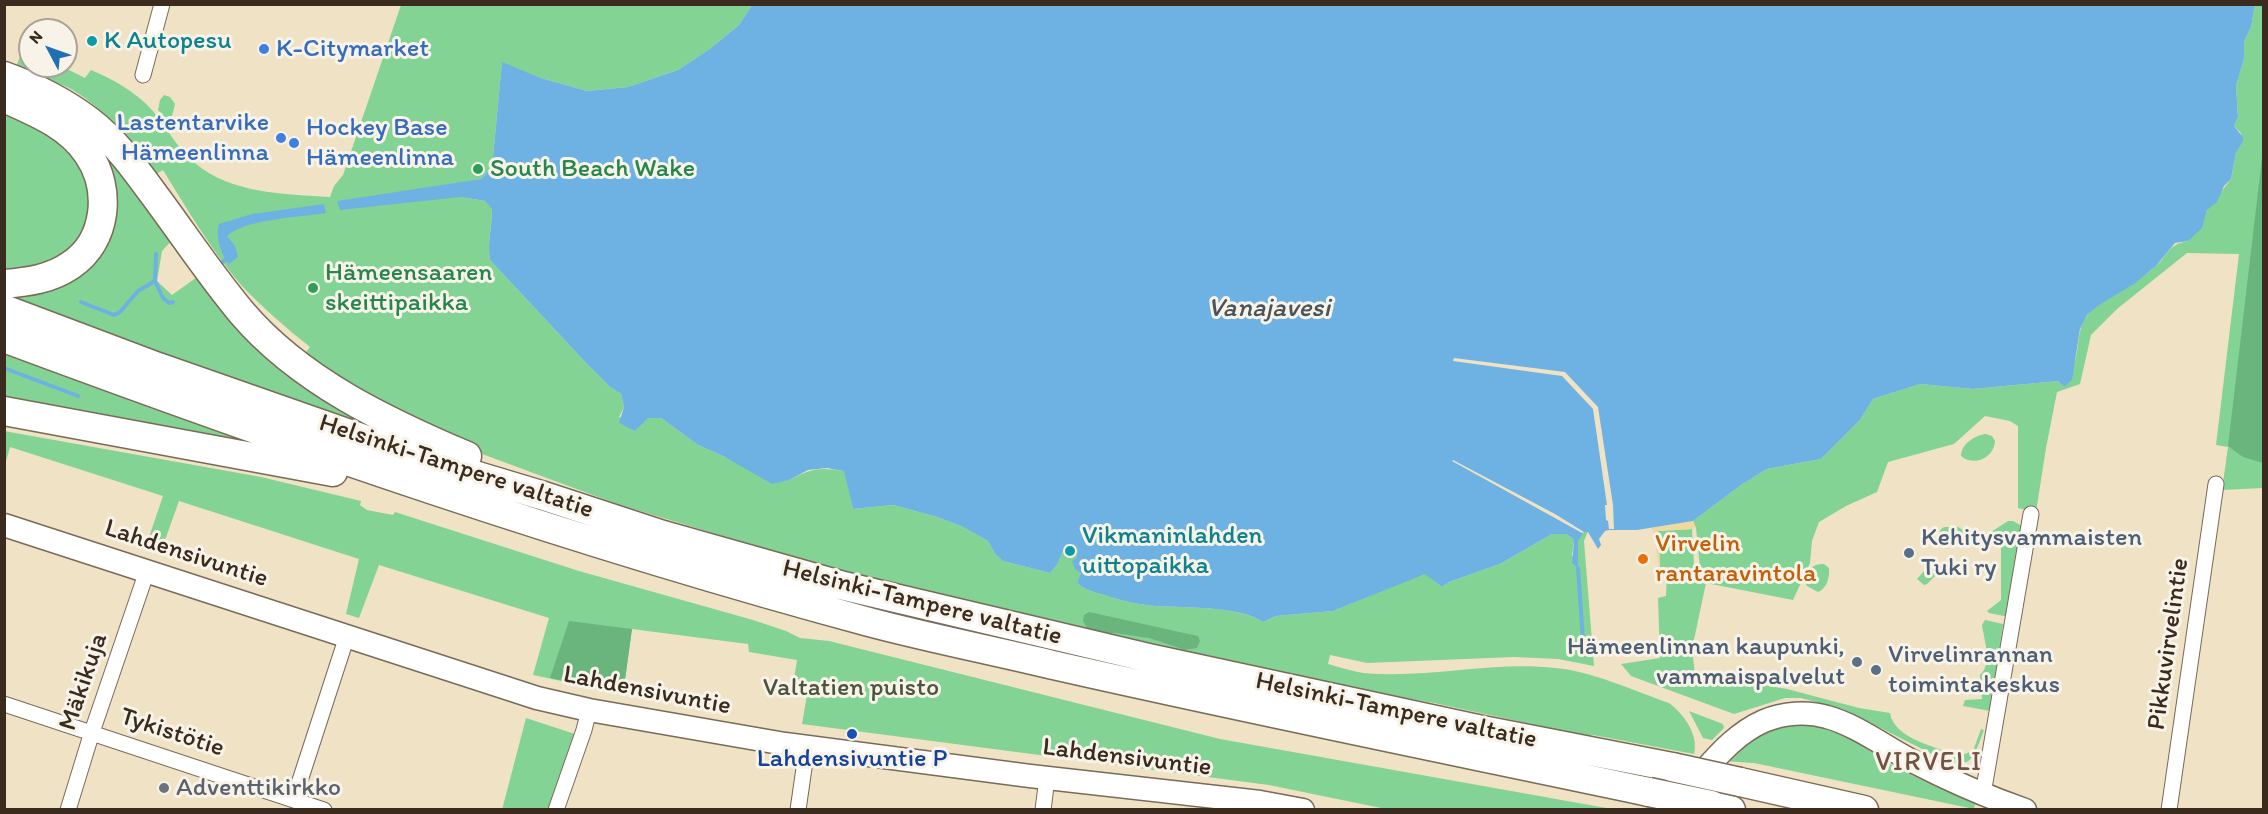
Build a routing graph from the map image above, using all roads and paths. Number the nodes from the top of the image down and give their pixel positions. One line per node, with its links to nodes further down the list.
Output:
1 (162, 4): 2 (street)
2 (143, 75)
3 (4, 76): 11 (highway)
4 (4, 98): 5 (highway)
5 (4, 284)
6 (4, 309): 11 (highway, Helsinki-Tampere valtatie)
7 (4, 338): 9 (highway, Helsinki-Tampere valtatie)
8 (4, 411): 9 (highway)
9 (382, 474): 23 (highway, Helsinki-Tampere valtatie)
10 (2216, 484): 34 (street, Pikkuvirvelintie)
11 (541, 495): 32 (highway, Helsinki-Tampere valtatie, bridge)
12 (2031, 514): 21 (street)
13 (4, 525): 14 (main road, Lahdensivuntie)
14 (147, 571): 15 (main road, Lahdensivuntie); 18 (street, Mäkikuja)
15 (347, 636): 17 (main road, Lahdensivuntie); 22 (street)
16 (4, 704): 18 (street, Tykistötie)
17 (589, 710): 19 (main road, Lahdensivuntie); 28 (street)
18 (92, 732): 22 (street, Tykistötie); 26 (street, Mäkikuja)
19 (807, 747): 20 (main road, Lahdensivuntie); 29 (street)
20 (1047, 778): 24 (main road, Lahdensivuntie); 30 (street)
21 (1983, 794): 23 (main road); 33 (main road)
22 (294, 799): 27 (street, Tykistötie)
23 (1659, 801): 25 (highway, Helsinki-Tampere valtatie, bridge)
24 (1261, 806): 31 (main road, Lahdensivuntie)
25 (1721, 807)
26 (68, 810)
27 (324, 810)
28 (556, 810)
29 (798, 810)
30 (1043, 810)
31 (1303, 810)
32 (1864, 810)
33 (2025, 810)
34 (2169, 810)

